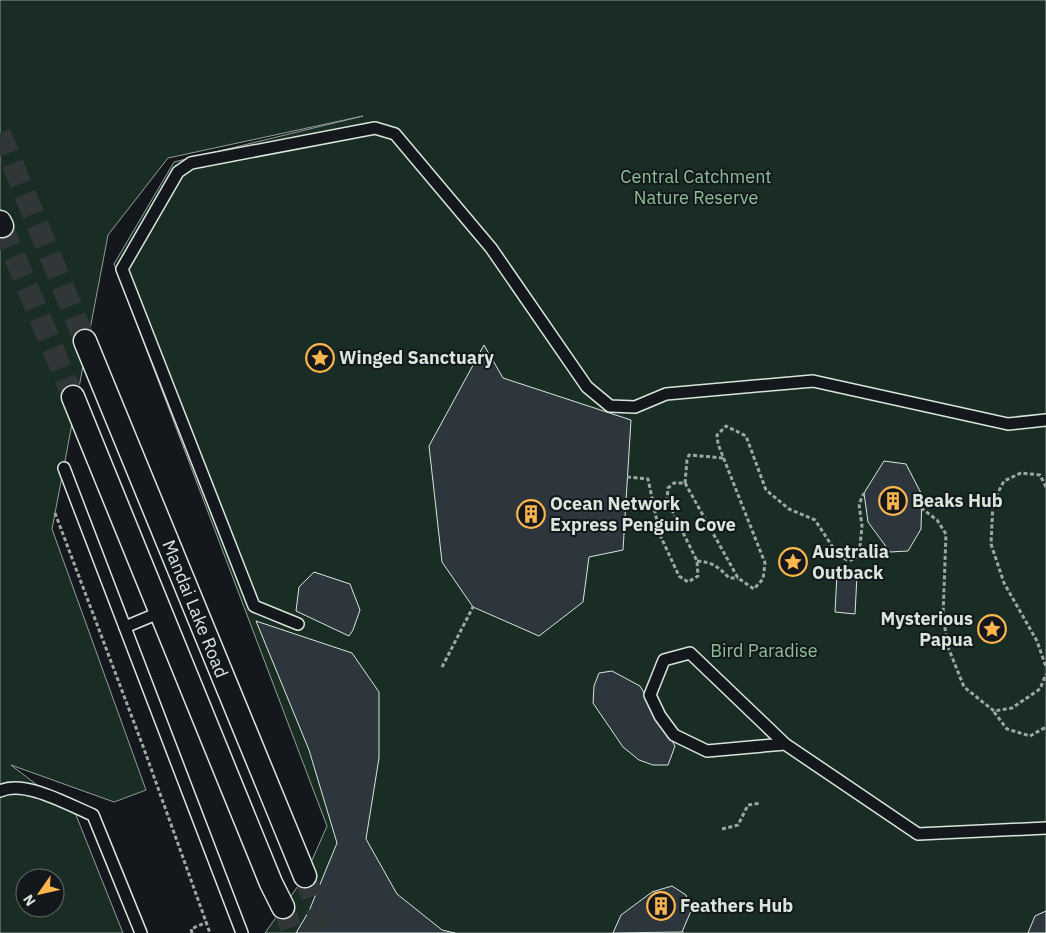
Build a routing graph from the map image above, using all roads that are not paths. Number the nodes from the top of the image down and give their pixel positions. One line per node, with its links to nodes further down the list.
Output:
1 (85, 342): 11 (street, Mandai Lake Road)
2 (73, 397): 5 (street, Mandai Lake Road)
3 (1046, 420): 6 (lane)
4 (64, 468): 7 (lane)
5 (162, 612): 7 (lane); 12 (street, Mandai Lake Road)
6 (298, 624)
7 (125, 627): 14 (lane)
8 (785, 744): 8 (lane); 10 (lane)
9 (0, 791): 13 (lane)
10 (1046, 828)
11 (305, 876)
12 (283, 907)
13 (141, 933)
14 (242, 933)

